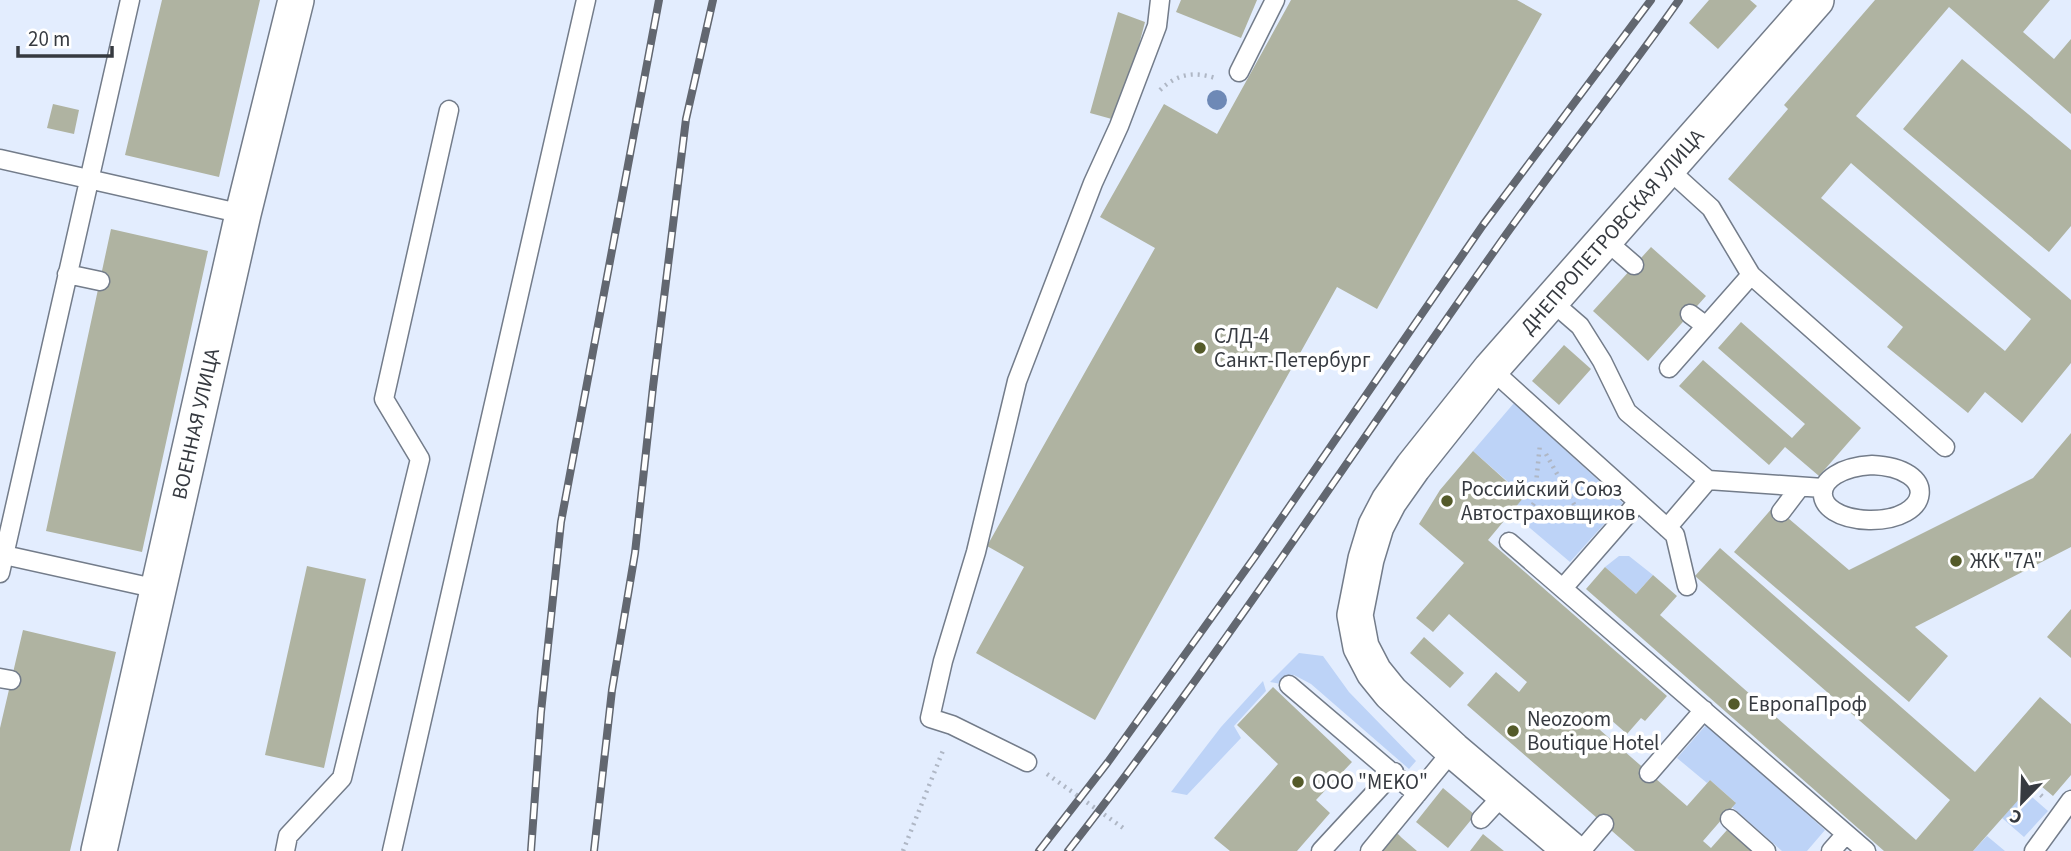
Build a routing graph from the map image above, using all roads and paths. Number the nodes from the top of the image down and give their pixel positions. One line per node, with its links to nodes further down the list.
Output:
1 (130, 0): 11 (lane)
2 (296, 0): 12 (street, ВОЕННАЯ УЛИЦА)
3 (586, 0): 56 (lane)
4 (1160, 0): 41 (lane)
5 (1275, 0): 7 (lane)
6 (1816, 0): 10 (street, ДНЕПРОПЕТРОВСКАЯ УЛИЦА)
7 (1239, 72)
8 (449, 110): 55 (lane)
9 (0, 159): 11 (lane)
10 (1667, 169): 13 (street, ДНЕПРОПЕТРОВСКАЯ УЛИЦА); 16 (lane)
11 (89, 179): 12 (lane); 15 (lane)
12 (243, 214): 38 (street, ВОЕННАЯ УЛИЦА)
13 (1604, 239): 14 (lane); 18 (street, ДНЕПРОПЕТРОВСКАЯ УЛИЦА)
14 (1634, 265)
15 (67, 274): 17 (lane); 34 (lane)
16 (1751, 275): 20 (lane); 25 (lane)
17 (100, 281)
18 (1550, 300): 22 (street, ДНЕПРОПЕТРОВСКАЯ УЛИЦА); 26 (lane)
19 (1690, 314): 20 (lane)
20 (1706, 326): 21 (lane)
21 (1669, 368)
22 (1491, 369): 23 (lane); 42 (street, ДНЕПРОПЕТРОВСКАЯ УЛИЦА)
23 (1542, 415): 24 (path); 29 (lane)
24 (1540, 443): 32 (path); 33 (path)
25 (1945, 447)
26 (1708, 480): 27 (lane); 31 (lane)
27 (1800, 487): 28 (lane); 30 (lane)
28 (1823, 488): 28 (lane)
29 (1638, 502): 31 (lane); 33 (lane)
30 (1781, 512)
31 (1667, 528): 36 (lane)
32 (1509, 542): 37 (lane)
33 (1598, 548): 37 (lane)
34 (2, 554): 35 (lane); 38 (lane)
35 (0, 573)
36 (1687, 586)
37 (1563, 588): 40 (lane)
38 (158, 589): 54 (street, ВОЕННАЯ УЛИЦА)
39 (1289, 685): 44 (lane)
40 (1704, 710): 45 (lane); 53 (lane)
41 (952, 725): 43 (lane); 57 (path)
42 (1453, 750): 46 (street, ДНЕПРОПЕТРОВСКАЯ УЛИЦА); 47 (lane)
43 (1027, 762): 52 (path)
44 (1394, 772): 47 (lane); 58 (lane)
45 (1649, 773)
46 (1504, 793): 49 (lane); 60 (street, ДНЕПРОПЕТРОВСКАЯ УЛИЦА)
47 (1417, 794): 59 (lane)
48 (2071, 800): 65 (lane)
49 (1481, 819)
50 (1730, 820): 62 (lane)
51 (1604, 824): 61 (lane)
52 (1126, 830)
53 (1846, 834): 63 (lane); 64 (lane)
54 (99, 851)
55 (285, 851)
56 (392, 851)
57 (903, 851)
58 (1321, 851)
59 (1370, 851)
60 (1572, 851)
61 (1581, 851)
62 (1766, 851)
63 (1830, 851)
64 (1866, 851)
65 (2034, 851)

